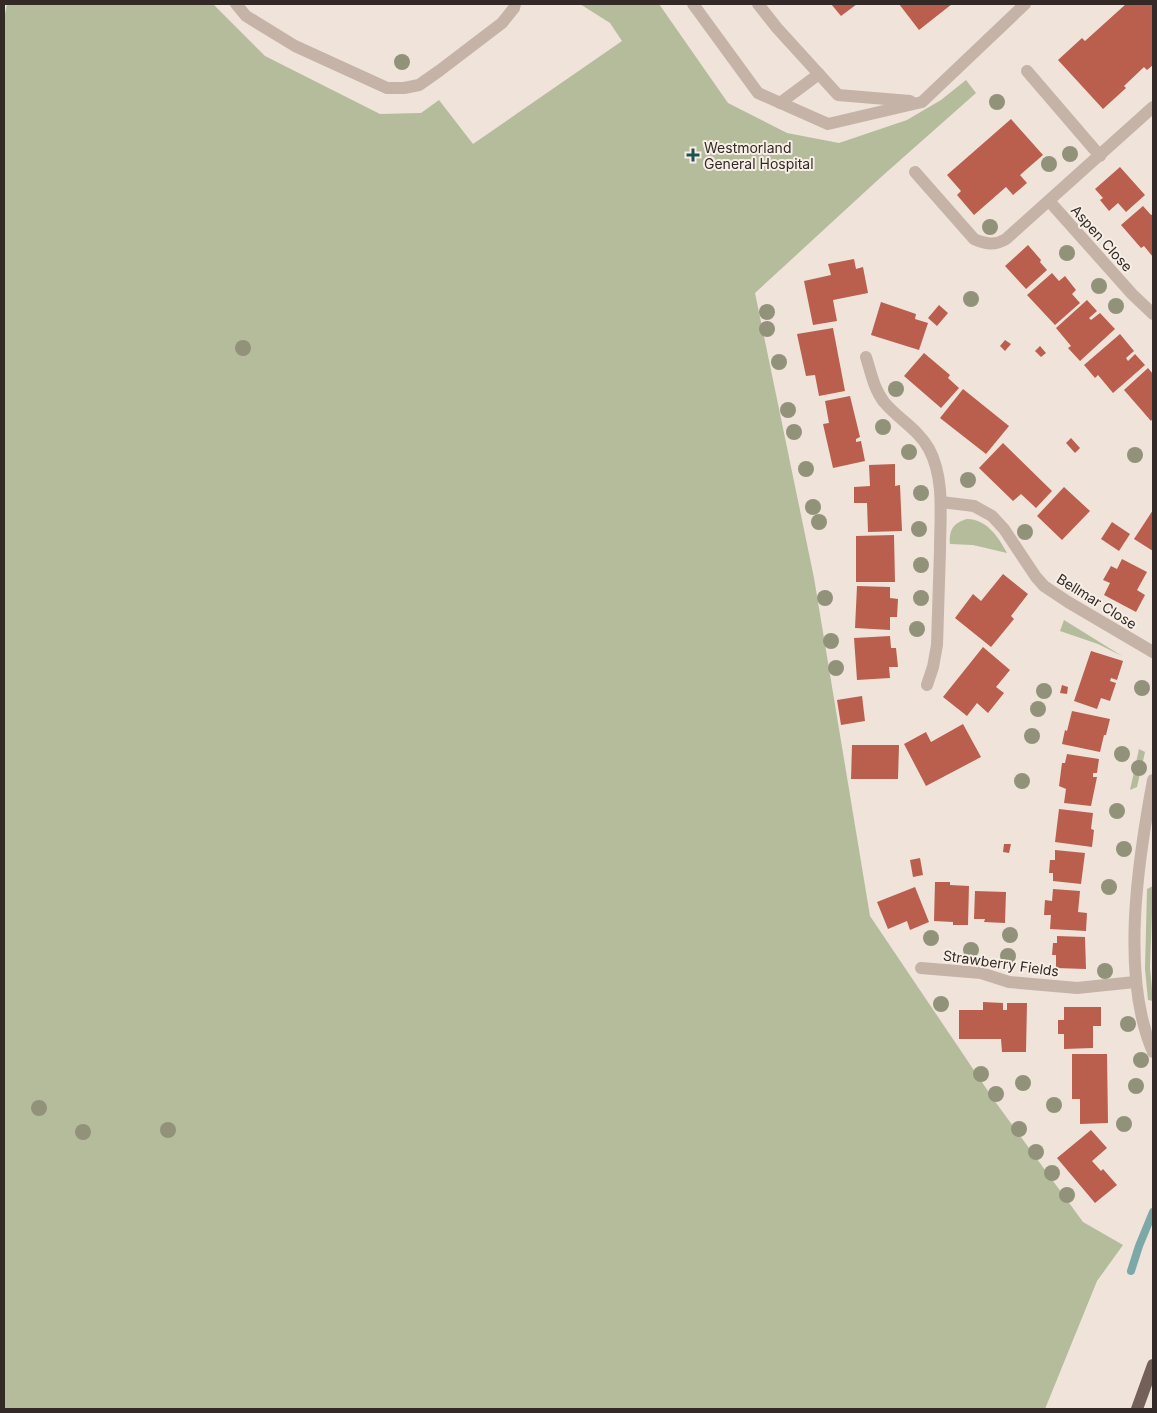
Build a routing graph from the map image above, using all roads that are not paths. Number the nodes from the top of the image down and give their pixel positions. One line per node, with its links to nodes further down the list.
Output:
1 (236, 4): 2 (street)
2 (515, 4)
3 (693, 4): 9 (street)
4 (758, 4): 7 (street)
5 (1019, 6): 8 (street)
6 (1027, 71): 11 (street)
7 (819, 74): 8 (street); 9 (street)
8 (922, 102): 9 (street)
9 (780, 103)
10 (1153, 107): 11 (street, Aspen Close)
11 (1100, 156): 13 (street, Aspen Close)
12 (915, 172): 13 (street, Aspen Close)
13 (1050, 202): 14 (street, Aspen Close)
14 (1153, 314)
15 (866, 357): 16 (street)
16 (941, 502): 17 (street, Bellmar Close); 18 (street)
17 (1153, 652)
18 (927, 685)
19 (1153, 780): 21 (street)
20 (921, 968): 21 (street, Strawberry Fields)
21 (1135, 982): 22 (street)
22 (1147, 1014): 23 (street)
23 (1153, 1052)
24 (1153, 1365): 25 (main road)
25 (1137, 1409)

